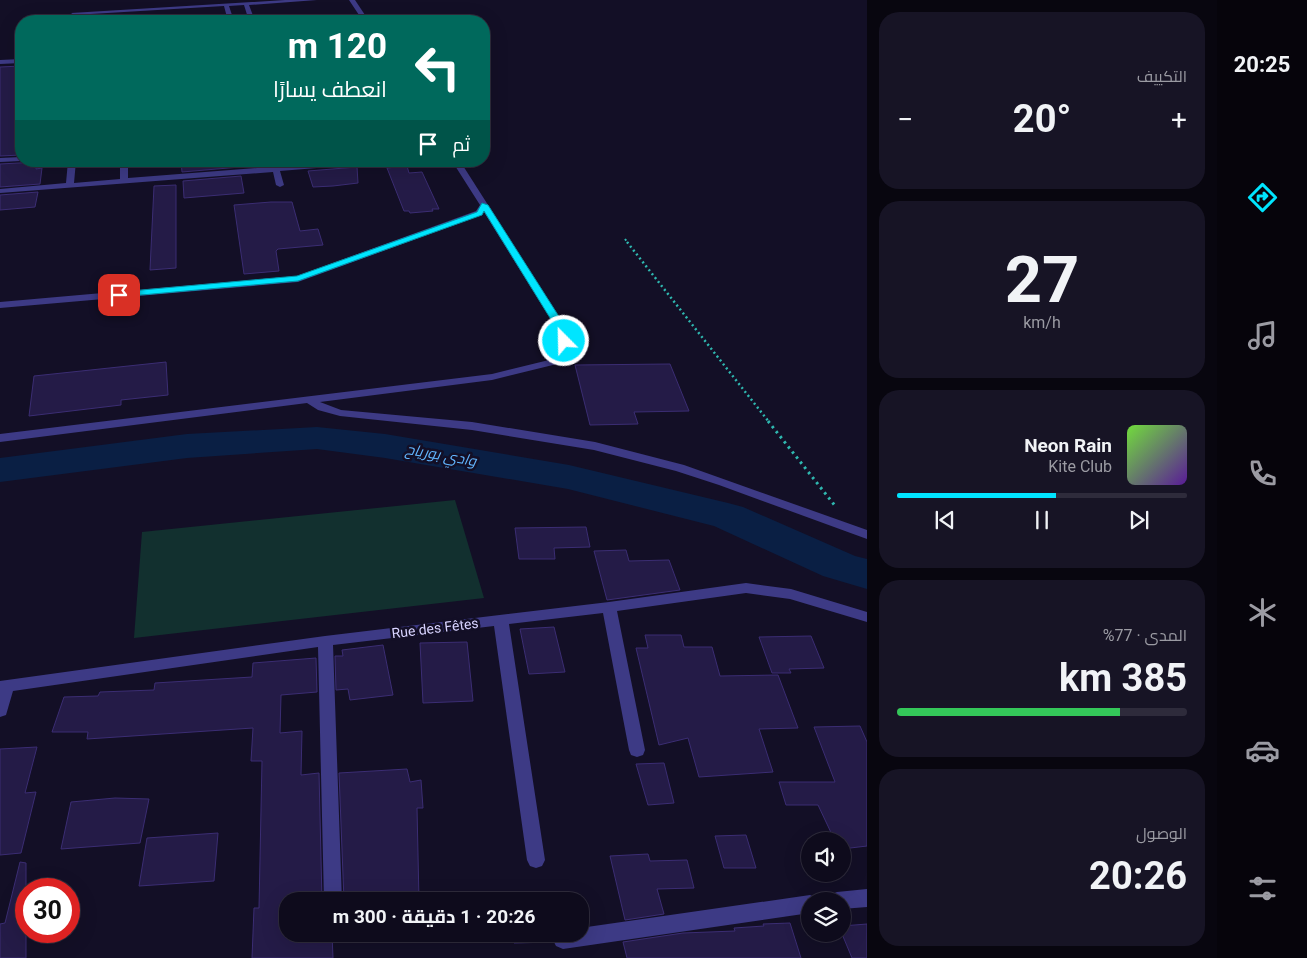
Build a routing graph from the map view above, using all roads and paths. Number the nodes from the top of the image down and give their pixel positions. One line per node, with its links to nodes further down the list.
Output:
1 (314, 0): 3 (street)
2 (352, 0): 10 (street)
3 (246, 4): 4 (street); 9 (street)
4 (226, 5): 5 (street); 8 (street)
5 (87, 12): 6 (street); 7 (street)
6 (74, 13)
7 (87, 15)
8 (228, 15)
9 (250, 15)
10 (362, 15)
11 (15, 61): 12 (street)
12 (0, 62)
13 (15, 159): 14 (street)
14 (0, 160)
15 (72, 167): 21 (street)
16 (124, 167): 20 (street)
17 (302, 167): 19 (street)
18 (460, 167): 24 (street)
19 (276, 169): 20 (street); 22 (street)
20 (124, 181): 21 (street)
21 (70, 185): 23 (street)
22 (280, 185)
23 (0, 191)
24 (484, 205): 26 (street); 27 (street)
25 (625, 239): 29 (path)
26 (0, 305)
27 (308, 400): 28 (street); 29 (street)
28 (0, 438)
29 (861, 533)
30 (609, 607): 31 (street, Rue des Fêtes); 32 (street, Rue des Fêtes); 36 (street)
31 (867, 617)
32 (501, 620): 33 (street, Rue des Fêtes); 37 (street)
33 (325, 640): 34 (street, Rue des Fêtes); 38 (street)
34 (3, 686): 35 (street)
35 (0, 711)
36 (637, 750)
37 (536, 860)
38 (332, 892)
39 (867, 898): 40 (street)
40 (851, 900)
41 (801, 905): 42 (street)
42 (589, 936)

